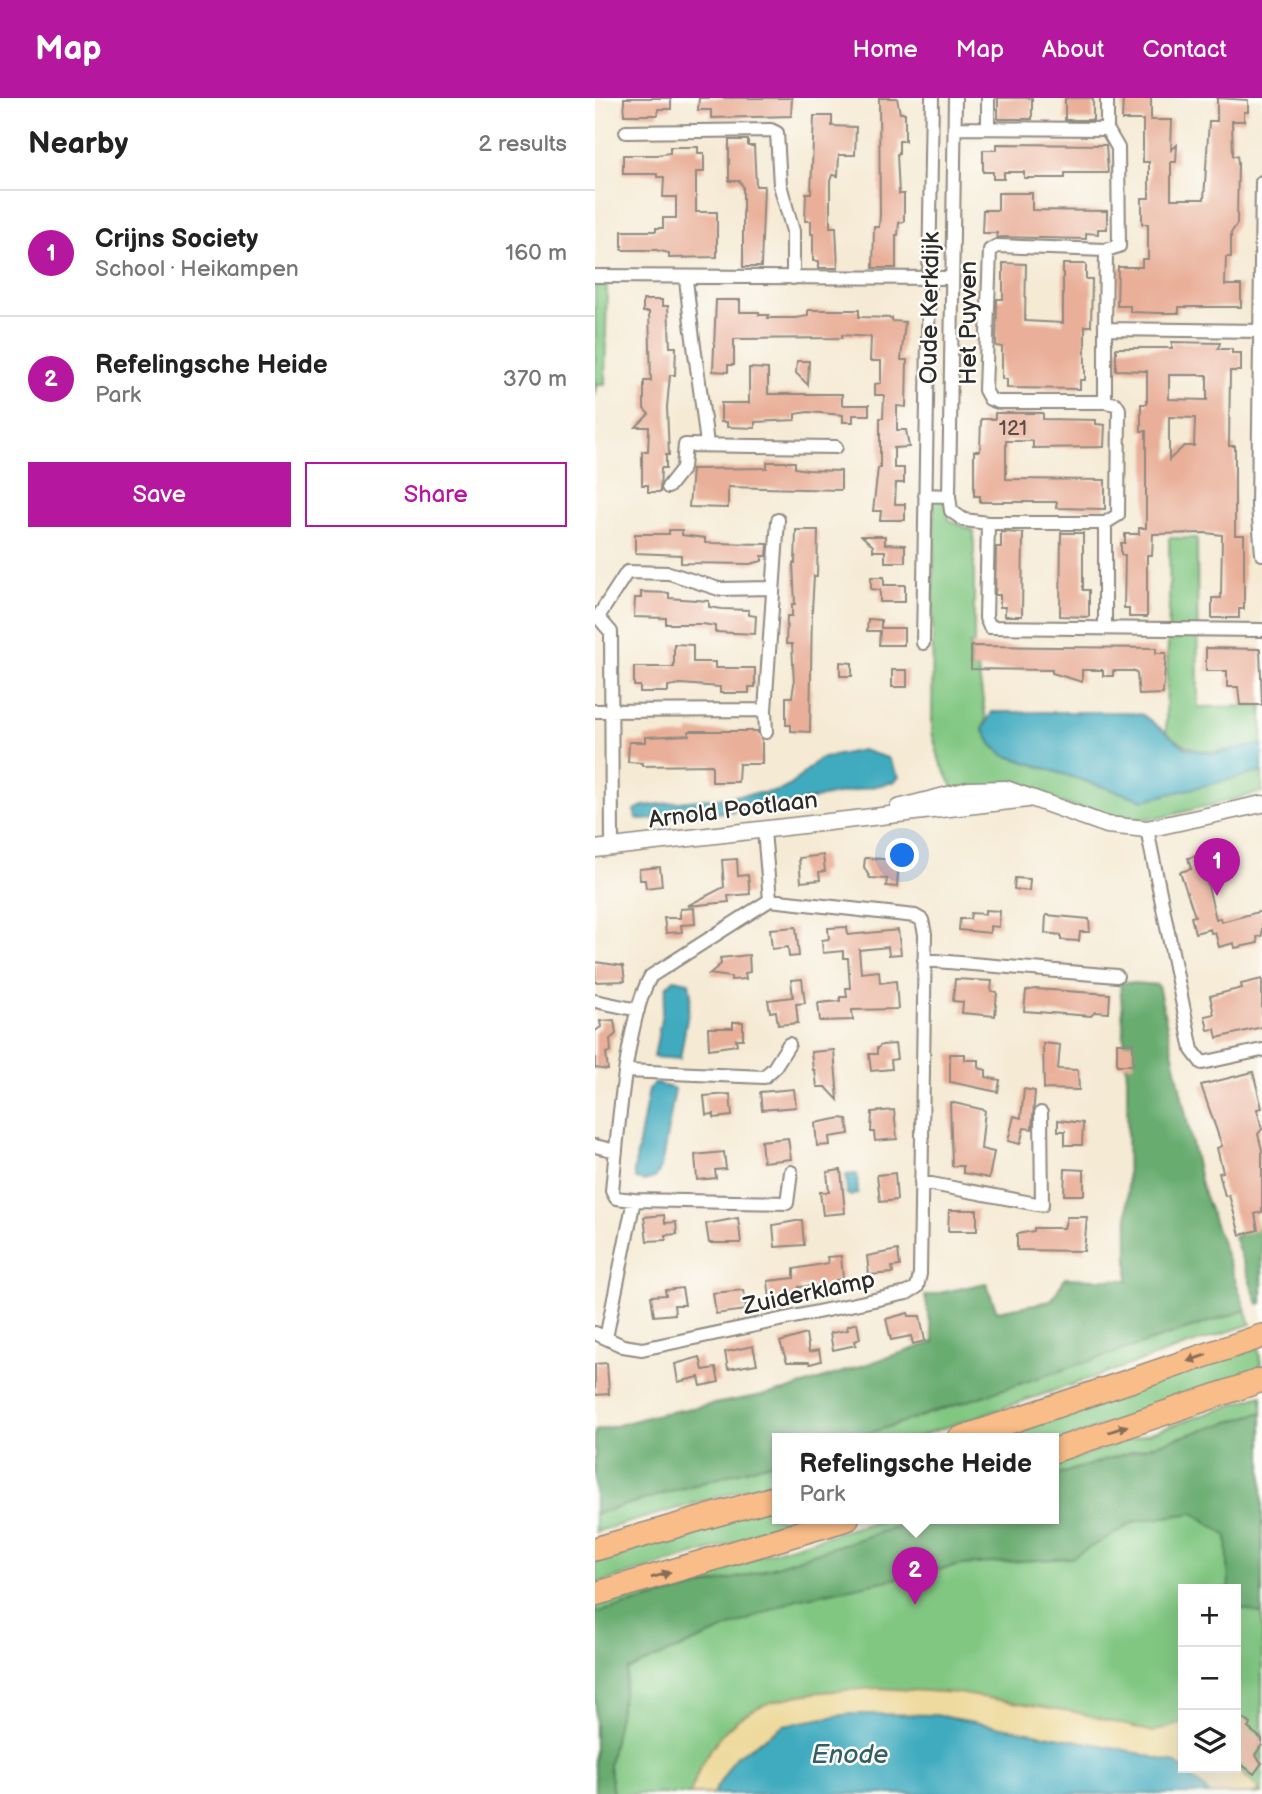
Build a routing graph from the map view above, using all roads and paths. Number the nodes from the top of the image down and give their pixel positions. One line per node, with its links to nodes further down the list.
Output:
1 (932, 98): 15 (street, Oude Kerkdijk)
2 (955, 98): 5 (street, Oude Kerkdijk)
3 (988, 98): 6 (street)
4 (1107, 98): 7 (street)
5 (955, 128): 6 (street); 16 (street, Oude Kerkdijk)
6 (988, 128): 7 (street)
7 (1107, 129): 11 (street)
8 (626, 132): 14 (street)
9 (1262, 182): 10 (street)
10 (1262, 195): 18 (street)
11 (1106, 250): 17 (street); 19 (street, Het Puyven)
12 (595, 276): 13 (street)
13 (686, 278): 14 (street); 20 (street)
14 (793, 278): 15 (street)
15 (929, 278): 16 (street); 24 (street, Oude Kerkdijk)
16 (951, 278): 25 (street, Oude Kerkdijk)
17 (1105, 329): 18 (street); 19 (street)
18 (1261, 331): 22 (street)
19 (1105, 402): 28 (street)
20 (707, 445): 21 (street); 23 (street)
21 (836, 447)
22 (1261, 461): 29 (street)
23 (668, 487)
24 (925, 495): 25 (street); 34 (street, Oude Kerkdijk)
25 (949, 496): 27 (street)
26 (778, 520): 30 (street)
27 (988, 523): 28 (street); 32 (street)
28 (1105, 523): 32 (street)
29 (1262, 554)
30 (771, 588): 31 (street); 35 (street)
31 (597, 616): 37 (street)
32 (1105, 628): 33 (street)
33 (1262, 630)
34 (923, 643)
35 (765, 710): 37 (street); 38 (street)
36 (595, 711): 37 (street)
37 (612, 712): 42 (street)
38 (766, 732)
39 (1262, 804): 40 (street, Arnold Pootlaan)
40 (1147, 829): 41 (street, Arnold Pootlaan); 50 (street)
41 (764, 831): 42 (street, Arnold Pootlaan); 44 (street)
42 (612, 847): 43 (street, Arnold Pootlaan)
43 (595, 849)
44 (770, 900): 45 (street, Zuiderklamp); 48 (street)
45 (924, 960): 46 (street); 56 (street, Zuiderklamp)
46 (1117, 976)
47 (595, 1001): 48 (street)
48 (638, 1010): 51 (street)
49 (789, 1044): 51 (street)
50 (1262, 1050)
51 (627, 1071): 54 (street)
52 (1041, 1113): 56 (street)
53 (595, 1146): 54 (street)
54 (616, 1151): 57 (street)
55 (791, 1172): 57 (street)
56 (921, 1182): 58 (street, Zuiderklamp)
57 (634, 1200): 58 (street, Zuiderklamp)
58 (600, 1336)
59 (1262, 1336): 61 (highway, one-way to 61)
60 (1262, 1380): 62 (highway, one-way to 60)
61 (977, 1433)
62 (1059, 1449)
63 (772, 1498): 65 (highway)
64 (830, 1524): 66 (highway, one-way to 64)
65 (595, 1549)
66 (595, 1594)

